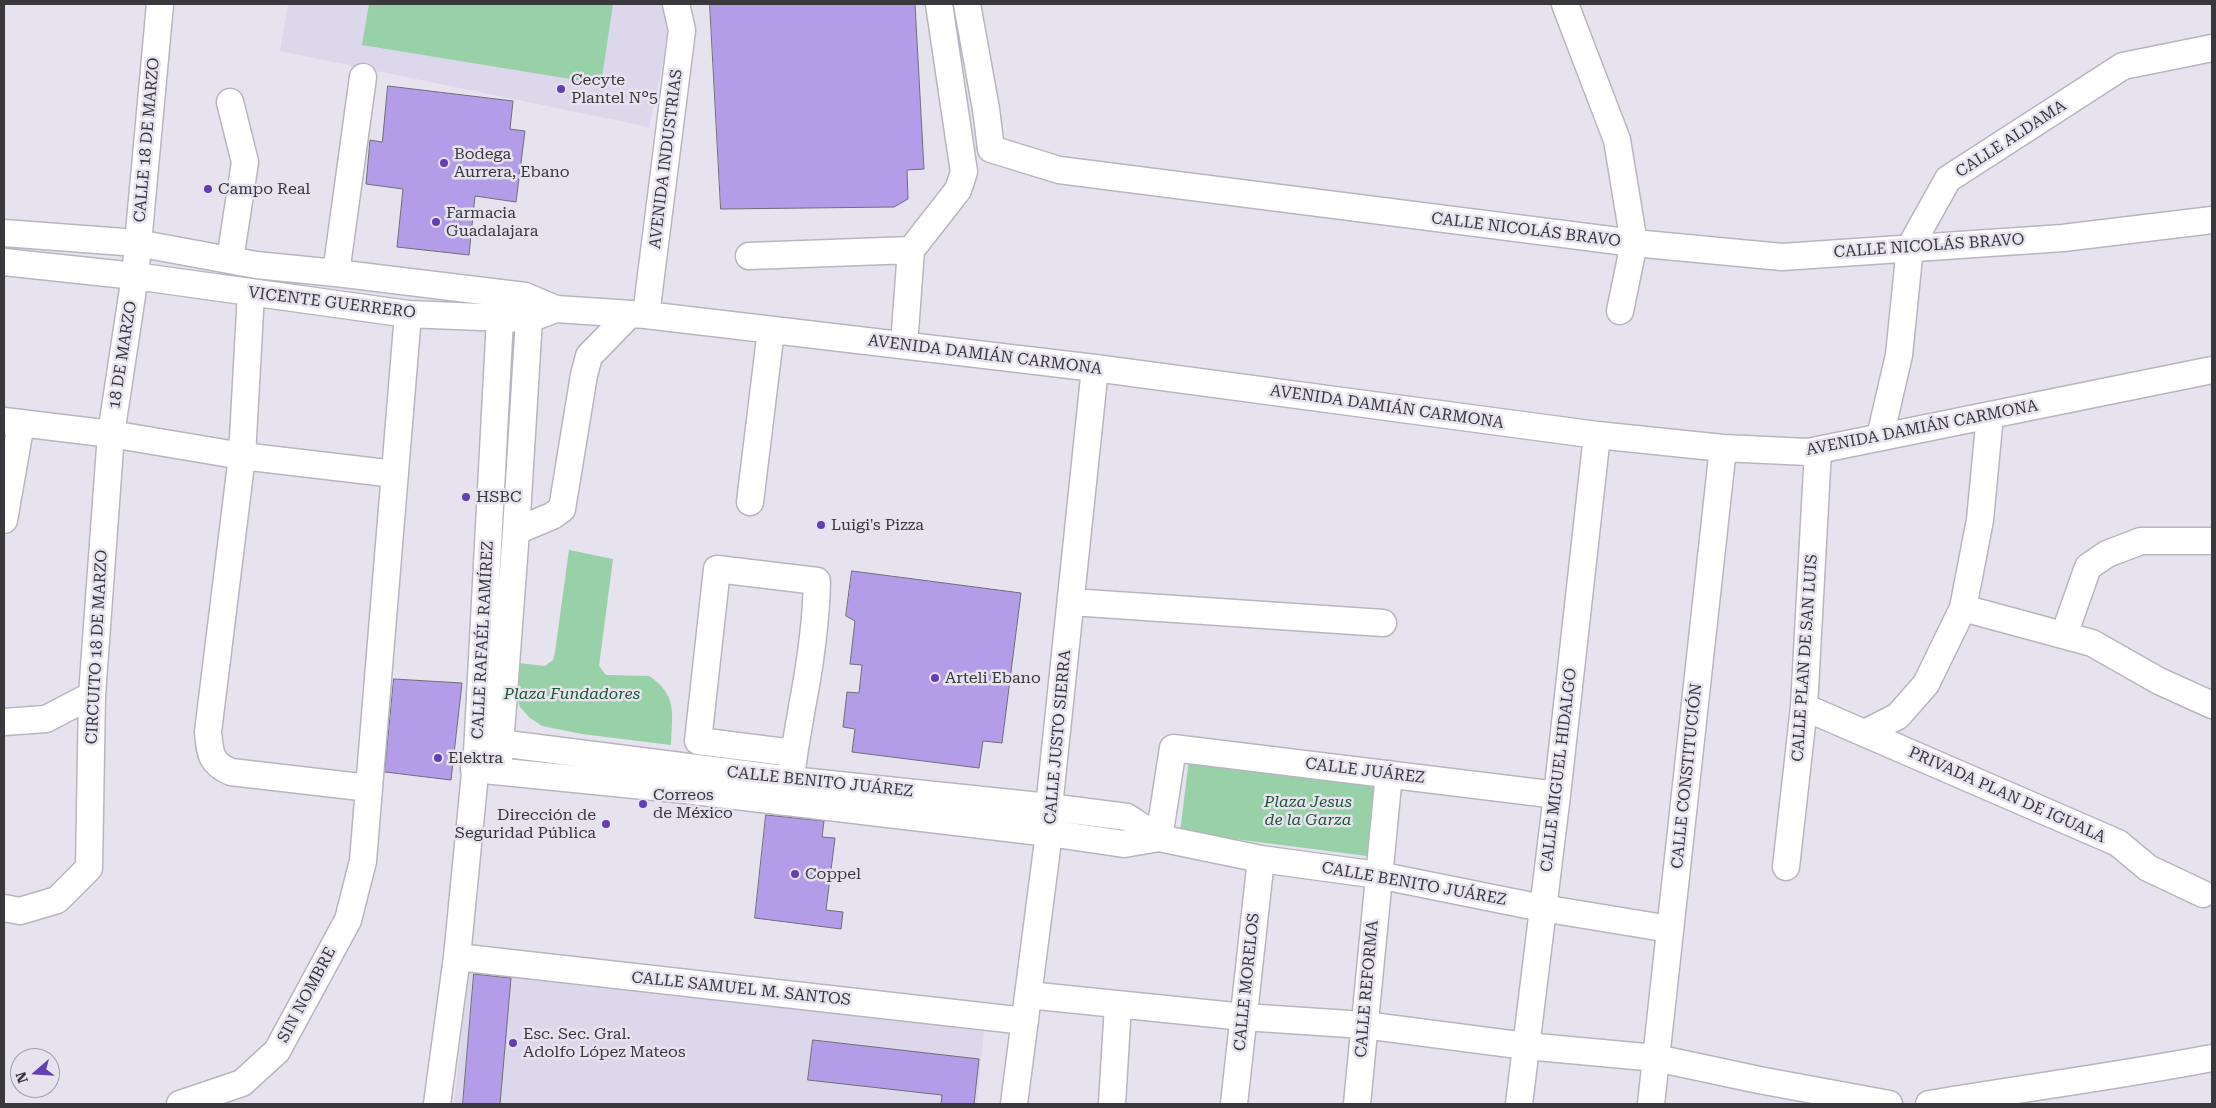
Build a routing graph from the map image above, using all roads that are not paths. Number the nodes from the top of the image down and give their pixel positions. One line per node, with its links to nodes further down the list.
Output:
1 (160, 4): 11 (street, CALLE 18 DE MARZO)
2 (676, 4): 25 (street, AVENIDA INDUSTRIAS)
3 (939, 4): 14 (street)
4 (967, 4): 12 (street, CALLE NICOLÁS BRAVO)
5 (1565, 4): 12 (street)
6 (2212, 48): 13 (street, CALLE ALDAMA)
7 (363, 77): 18 (street)
8 (230, 102): 16 (street)
9 (2212, 220): 13 (street, CALLE NICOLÁS BRAVO)
10 (4, 233): 11 (street, VICENTE GUERRERO)
11 (137, 243): 16 (street, VICENTE GUERRERO); 19 (street, CALLE 18 DE MARZO)
12 (1634, 243): 13 (street, CALLE NICOLÁS BRAVO); 23 (street)
13 (1910, 247): 35 (street, CALLE ALDAMA)
14 (911, 250): 15 (street); 28 (street)
15 (749, 256)
16 (230, 260): 18 (street, VICENTE GUERRERO)
17 (4, 262): 19 (street, VICENTE GUERRERO)
18 (336, 273): 21 (street, VICENTE GUERRERO)
19 (135, 276): 20 (street, VICENTE GUERRERO); 33 (street, 18 DE MARZO)
20 (251, 293): 24 (street, VICENTE GUERRERO); 38 (street)
21 (498, 294): 22 (street, VICENTE GUERRERO); 26 (street, CALLE RAFAÉL RAMÍREZ)
22 (528, 308): 25 (street, AVENIDA DAMIÁN CARMONA); 26 (street, VICENTE GUERRERO); 42 (street, CALLE RAFAÉL RAMÍREZ)
23 (1620, 311)
24 (408, 314): 26 (street, VICENTE GUERRERO); 39 (street, SIN NOMBRE)
25 (638, 315): 27 (street, AVENIDA DAMIÁN CARMONA); 42 (street)
26 (500, 319): 54 (street, CALLE RAFAÉL RAMÍREZ)
27 (772, 330): 28 (street, AVENIDA DAMIÁN CARMONA); 40 (street)
28 (904, 346): 29 (street, AVENIDA DAMIÁN CARMONA)
29 (1095, 368): 34 (street, AVENIDA DAMIÁN CARMONA); 44 (street, CALLE JUSTO SIERRA)
30 (2212, 370): 31 (street, AVENIDA DAMIÁN CARMONA)
31 (1990, 415): 35 (street, AVENIDA DAMIÁN CARMONA); 45 (street)
32 (12, 422): 33 (street); 41 (street)
33 (111, 434): 38 (street); 48 (street, CIRCUITO 18 DE MARZO)
34 (1598, 435): 36 (street, AVENIDA DAMIÁN CARMONA); 59 (street, CALLE MIGUEL HIDALGO)
35 (1880, 437): 37 (street, AVENIDA DAMIÁN CARMONA)
36 (1723, 448): 37 (street, AVENIDA DAMIÁN CARMONA); 69 (street, CALLE CONSTITUCIÓN)
37 (1818, 450): 50 (street, CALLE PLAN DE SAN LUIS)
38 (242, 456): 39 (street); 58 (street)
39 (395, 474): 58 (street, SIN NOMBRE)
40 (750, 502)
41 (4, 520)
42 (516, 531): 54 (street, CALLE RAFAÉL RAMÍREZ)
43 (2212, 541): 47 (street)
44 (1071, 602): 46 (street); 60 (street, CALLE JUSTO SIERRA)
45 (1963, 608): 47 (street); 52 (street)
46 (1383, 623)
47 (2064, 635): 49 (street)
48 (92, 695): 51 (street); 67 (street, CIRCUITO 18 DE MARZO)
49 (2212, 705)
50 (1804, 707): 52 (street, PRIVADA PLAN DE IGUALA); 64 (street, CALLE PLAN DE SAN LUIS)
51 (4, 722)
52 (1865, 733): 66 (street, PRIVADA PLAN DE IGUALA)
53 (793, 753): 53 (street); 57 (street)
54 (487, 759): 56 (street, CALLE BENITO JUÁREZ); 70 (street, CALLE RAFAÉL RAMÍREZ)
55 (1389, 774): 59 (street, CALLE JUÁREZ); 62 (street, CALLE JUÁREZ); 65 (street, CALLE REFORMA)
56 (686, 779): 57 (street, CALLE BENITO JUÁREZ); 61 (street, CALLE BENITO JUÁREZ)
57 (791, 780): 60 (street, CALLE BENITO JUÁREZ)
58 (369, 788): 78 (street, SIN NOMBRE)
59 (1557, 795): 68 (street, CALLE MIGUEL HIDALGO)
60 (1049, 807): 61 (street, CALLE JUSTO SIERRA); 62 (street, CALLE BENITO JUÁREZ)
61 (1048, 832): 62 (street, CALLE BENITO JUÁREZ); 72 (street, CALLE JUSTO SIERRA)
62 (1159, 838): 63 (street, CALLE BENITO JUÁREZ)
63 (1260, 859): 65 (street, CALLE BENITO JUÁREZ); 73 (street, CALLE MORELOS)
64 (1786, 867)
65 (1378, 875): 68 (street, CALLE BENITO JUÁREZ); 74 (street, CALLE REFORMA)
66 (2203, 894)
67 (4, 908)
68 (1542, 908): 69 (street, CALLE BENITO JUÁREZ); 75 (street, CALLE MIGUEL HIDALGO)
69 (1670, 929): 76 (street, CALLE CONSTITUCIÓN)
70 (456, 957): 72 (street, CALLE SAMUEL M. SANTOS); 79 (street, CALLE RAFAÉL RAMÍREZ)
71 (1118, 1004): 72 (street, CALLE SAMUEL M. SANTOS); 73 (street, CALLE SAMUEL M. SANTOS); 81 (street)
72 (1026, 1008): 80 (street, CALLE JUSTO SIERRA)
73 (1244, 1017): 74 (street, CALLE SAMUEL M. SANTOS); 82 (street, CALLE MORELOS)
74 (1364, 1025): 75 (street, CALLE SAMUEL M. SANTOS); 83 (street, CALLE REFORMA)
75 (1526, 1046): 76 (street); 84 (street, CALLE MIGUEL HIDALGO)
76 (1656, 1058): 85 (street, CALLE CONSTITUCIÓN); 86 (street)
77 (2212, 1058): 87 (street)
78 (180, 1104)
79 (437, 1104)
80 (1014, 1104)
81 (1112, 1104)
82 (1234, 1104)
83 (1357, 1104)
84 (1519, 1104)
85 (1651, 1104)
86 (1889, 1104)
87 (1929, 1104)

